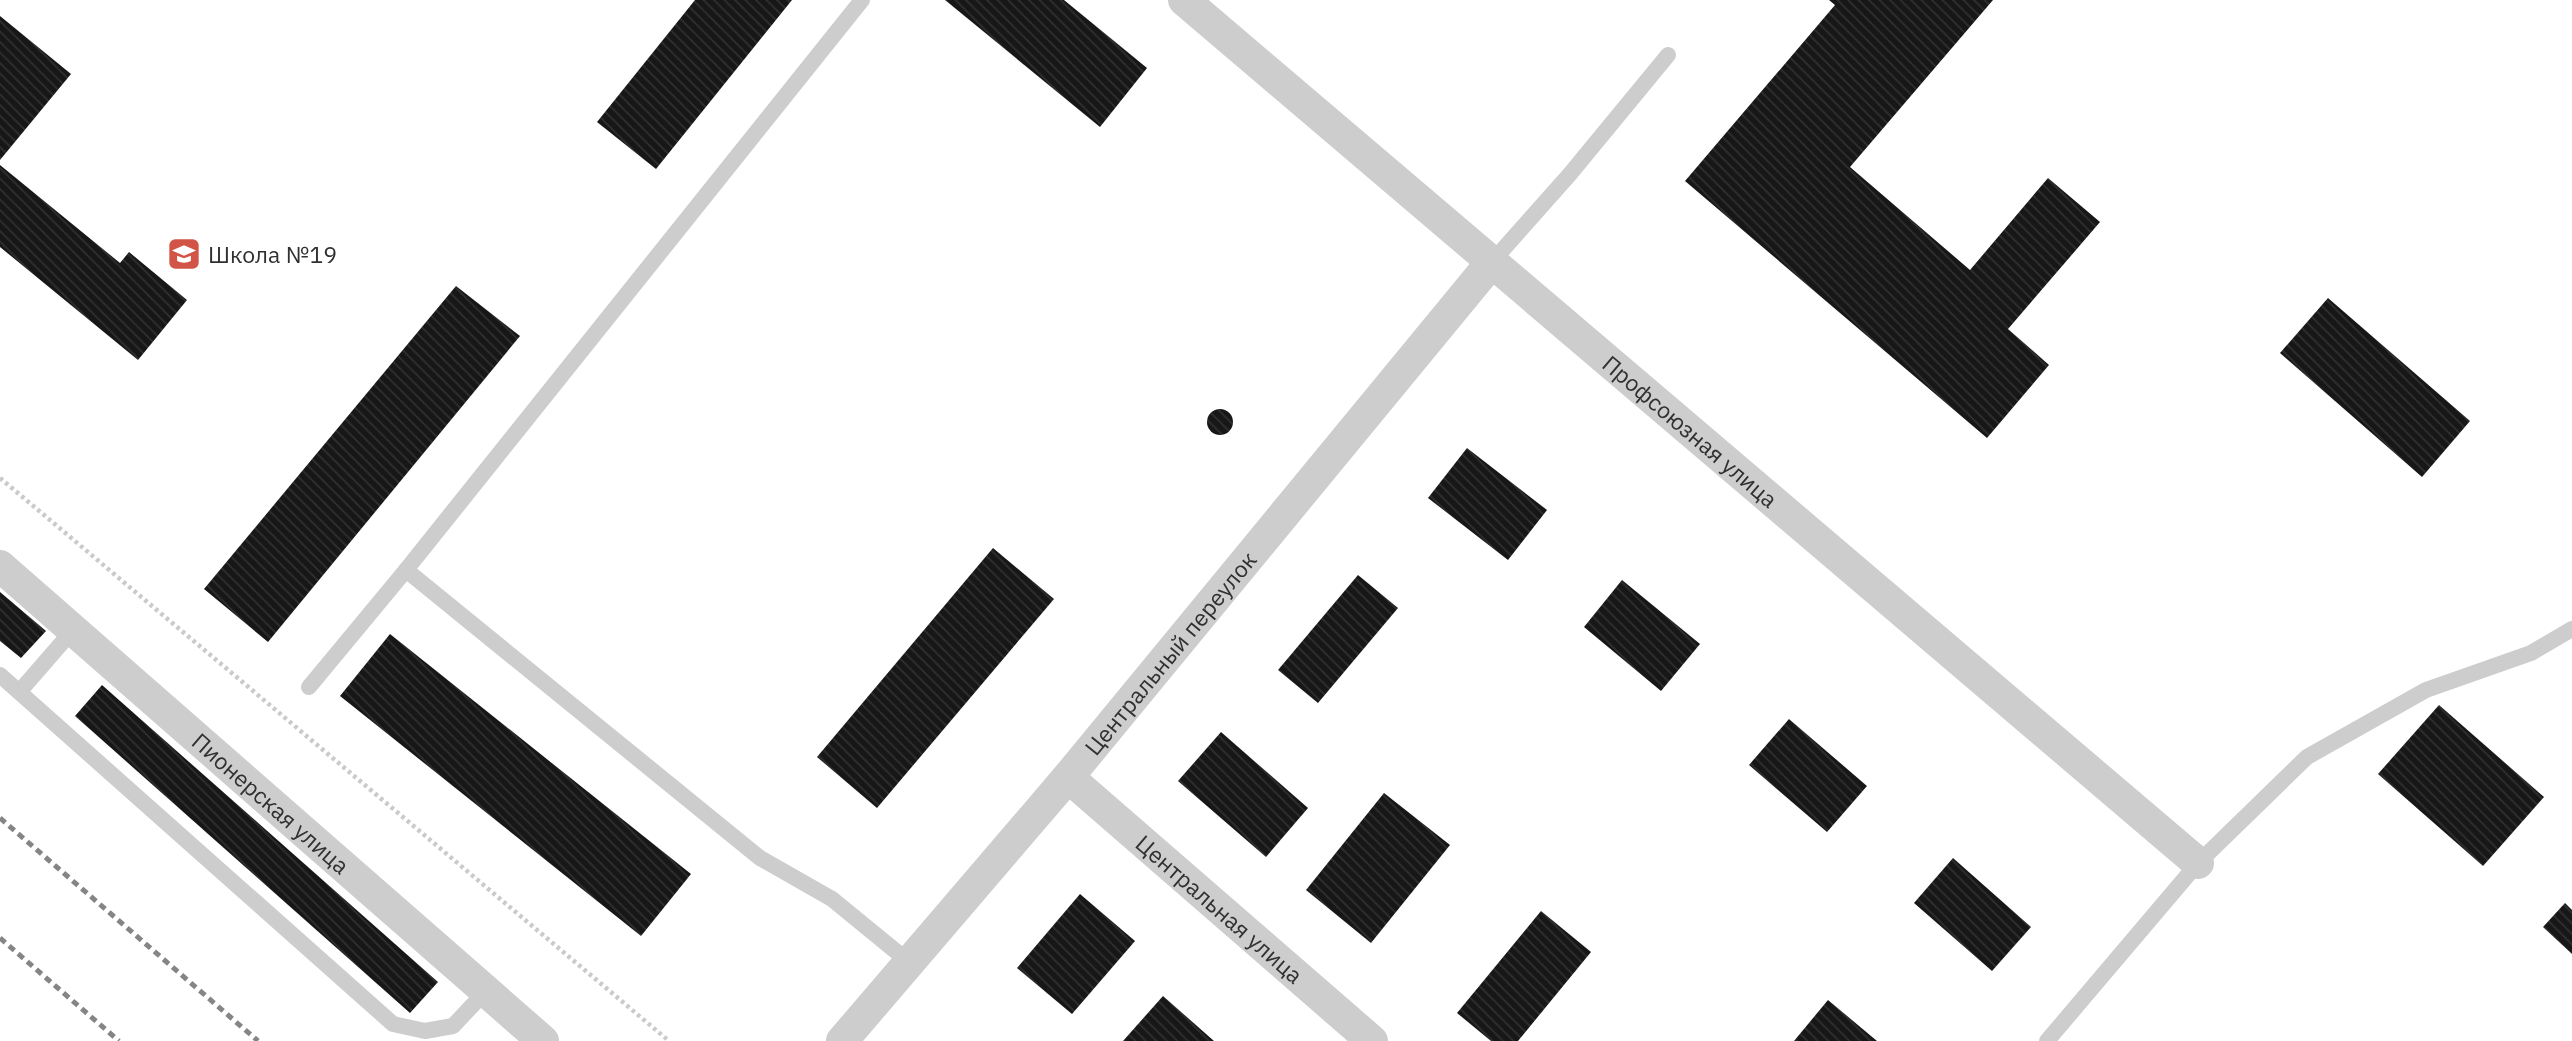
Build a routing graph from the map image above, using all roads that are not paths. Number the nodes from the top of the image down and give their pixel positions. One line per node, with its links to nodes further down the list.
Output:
1 (862, 0): 6 (lane)
2 (1184, 0): 4 (street, Профсоюзная улица)
3 (1668, 55): 4 (lane)
4 (1491, 262): 12 (street, Центральный переулок); 13 (street, Профсоюзная улица)
5 (0, 566): 7 (street, Пионерская улица)
6 (406, 570): 10 (lane); 14 (lane)
7 (73, 629): 11 (lane); 15 (street, Пионерская улица)
8 (2572, 629): 13 (lane)
9 (0, 675): 11 (lane)
10 (309, 687)
11 (20, 691): 15 (lane)
12 (1068, 777): 14 (street, Центральный переулок); 18 (street, Центральная улица)
13 (2198, 863): 19 (lane)
14 (909, 962): 17 (street, Центральный переулок)
15 (486, 991): 16 (street, Пионерская улица)
16 (543, 1041)
17 (842, 1041)
18 (1372, 1041)
19 (2047, 1041)

